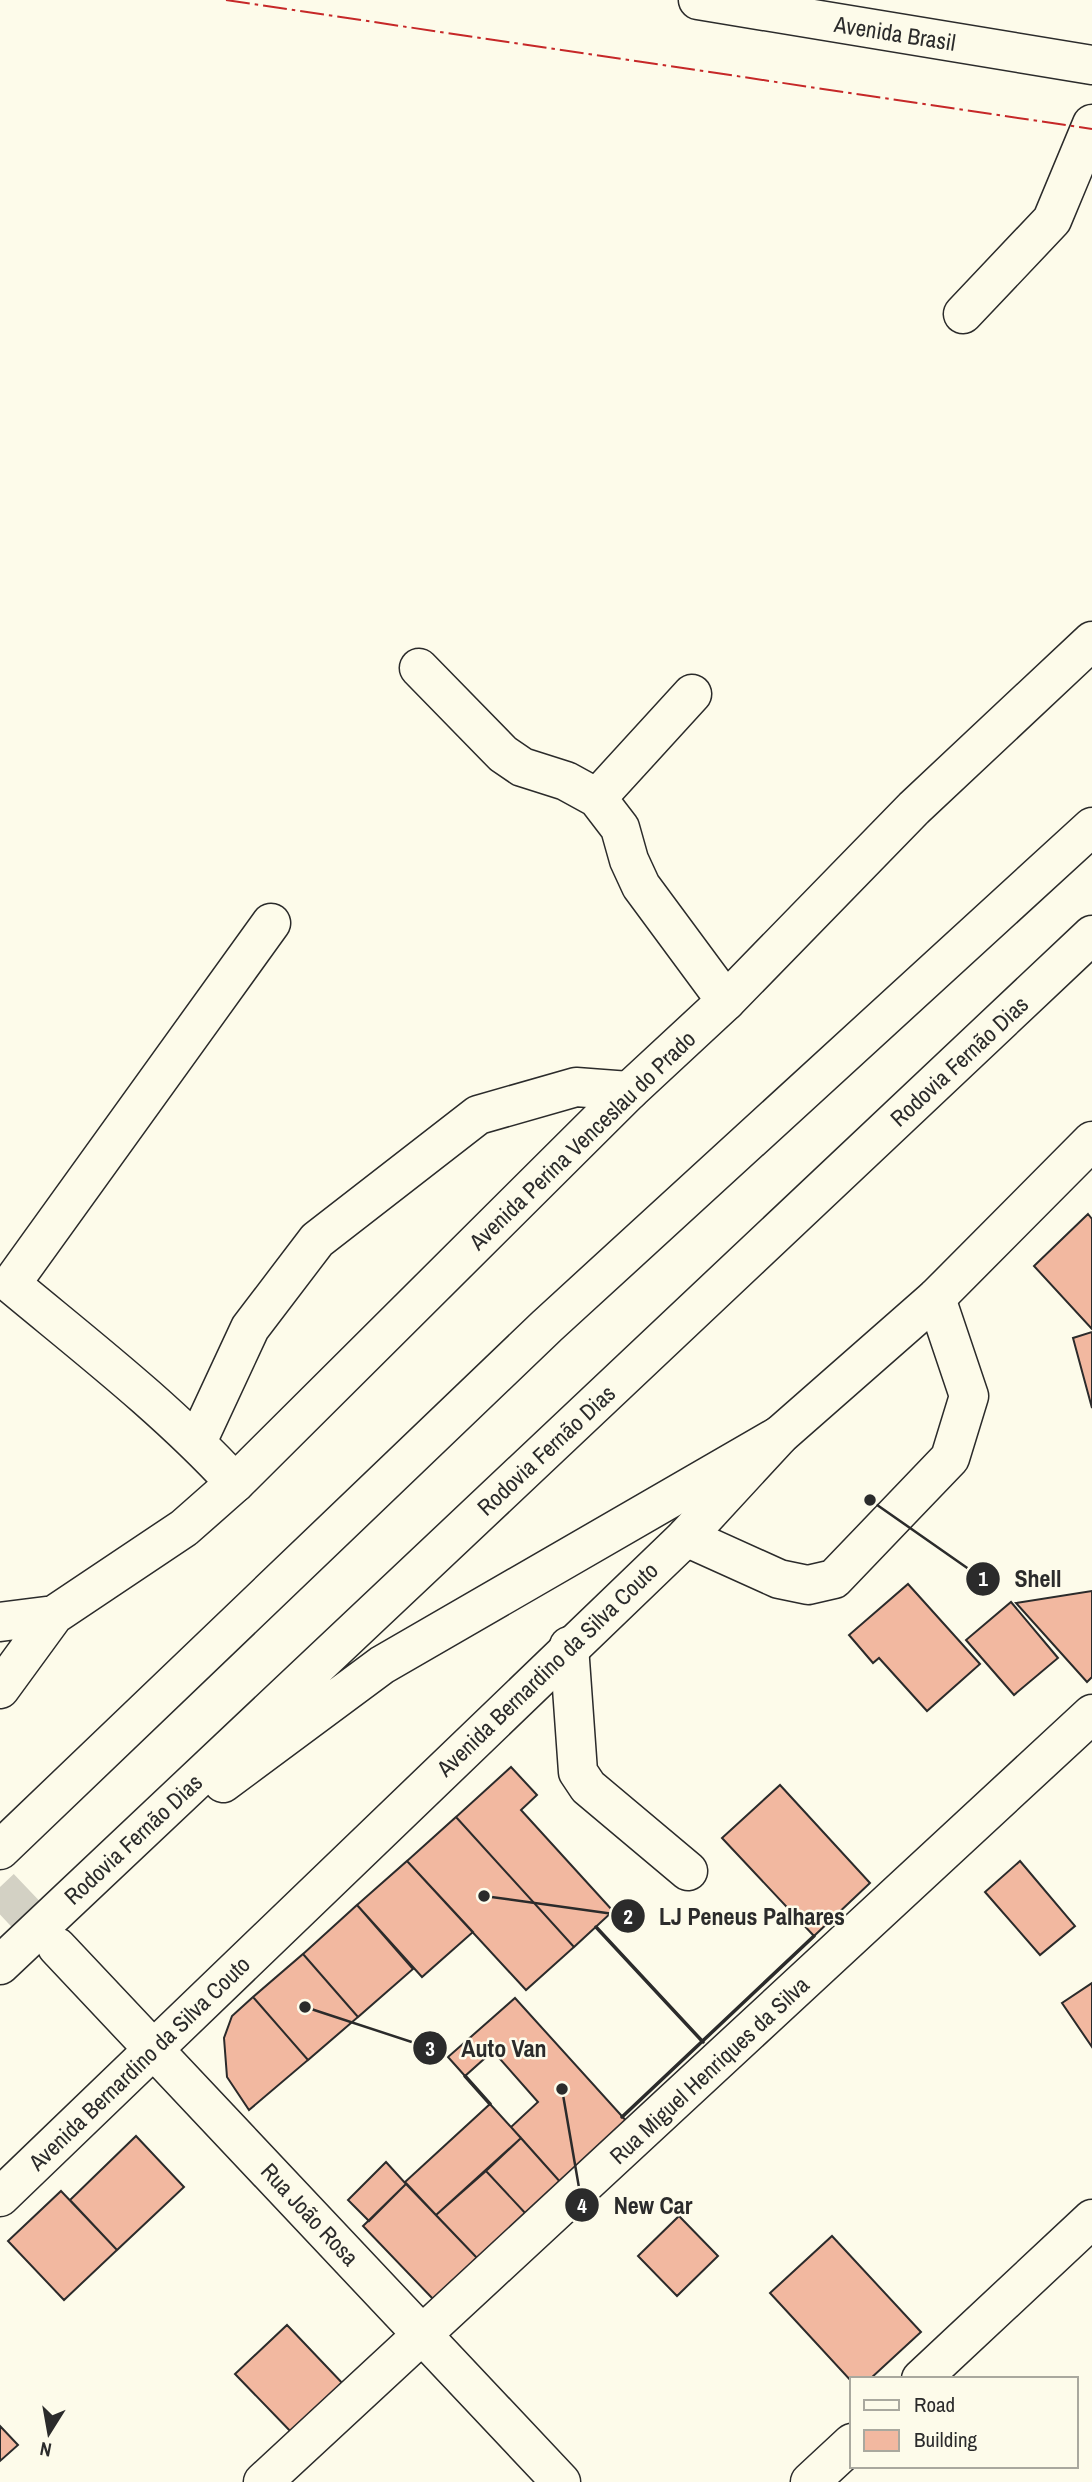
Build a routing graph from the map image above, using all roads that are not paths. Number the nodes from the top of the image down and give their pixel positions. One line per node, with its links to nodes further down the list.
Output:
1 (698, 0): 2 (main road, Avenida Brasil)
2 (1092, 65)
3 (1092, 124): 4 (main road)
4 (963, 314)
5 (1092, 641): 12 (main road, Avenida Perina Venceslau do Prado)
6 (419, 668): 8 (main road)
7 (692, 694): 8 (main road)
8 (597, 799): 12 (main road)
9 (1092, 827): 25 (main road)
10 (271, 923): 17 (main road)
11 (1092, 935): 27 (main road, Rodovia Fernão Dias)
12 (726, 1001): 13 (main road, Avenida Perina Venceslau do Prado)
13 (629, 1091): 17 (main road); 18 (main road, Avenida Perina Venceslau do Prado)
14 (1090, 1154): 15 (main road, Avenida Bernardino da Silva Couto)
15 (936, 1298): 16 (main road, Avenida Bernardino da Silva Couto); 19 (main road)
16 (780, 1435): 19 (main road, Avenida Bernardino da Silva Couto); 27 (main road)
17 (197, 1442): 18 (main road)
18 (235, 1483): 20 (main road, Avenida Perina Venceslau do Prado)
19 (686, 1537): 22 (main road, Avenida Bernardino da Silva Couto)
20 (54, 1615): 21 (main road, Avenida Perina Venceslau do Prado); 23 (main road, Avenida Perina Venceslau do Prado)
21 (0, 1622)
22 (569, 1646): 26 (main road); 30 (main road, Avenida Bernardino da Silva Couto)
23 (0, 1689)
24 (1092, 1714): 33 (main road, Rua Miguel Henriques da Silva)
25 (0, 1850)
26 (688, 1871)
27 (78, 1891): 29 (main road, Rodovia Fernão Dias)
28 (57, 1947): 30 (main road, Rua João Rosa)
29 (0, 1965)
30 (155, 2049): 31 (main road, Avenida Bernardino da Silva Couto); 33 (main road, Rua João Rosa)
31 (0, 2197)
32 (1092, 2219): 34 (main road)
33 (422, 2336): 36 (main road, Rua Miguel Henriques da Silva); 37 (main road, Rua João Rosa)
34 (923, 2377)
35 (850, 2445): 38 (main road)
36 (263, 2482)
37 (561, 2482)
38 (810, 2482)

